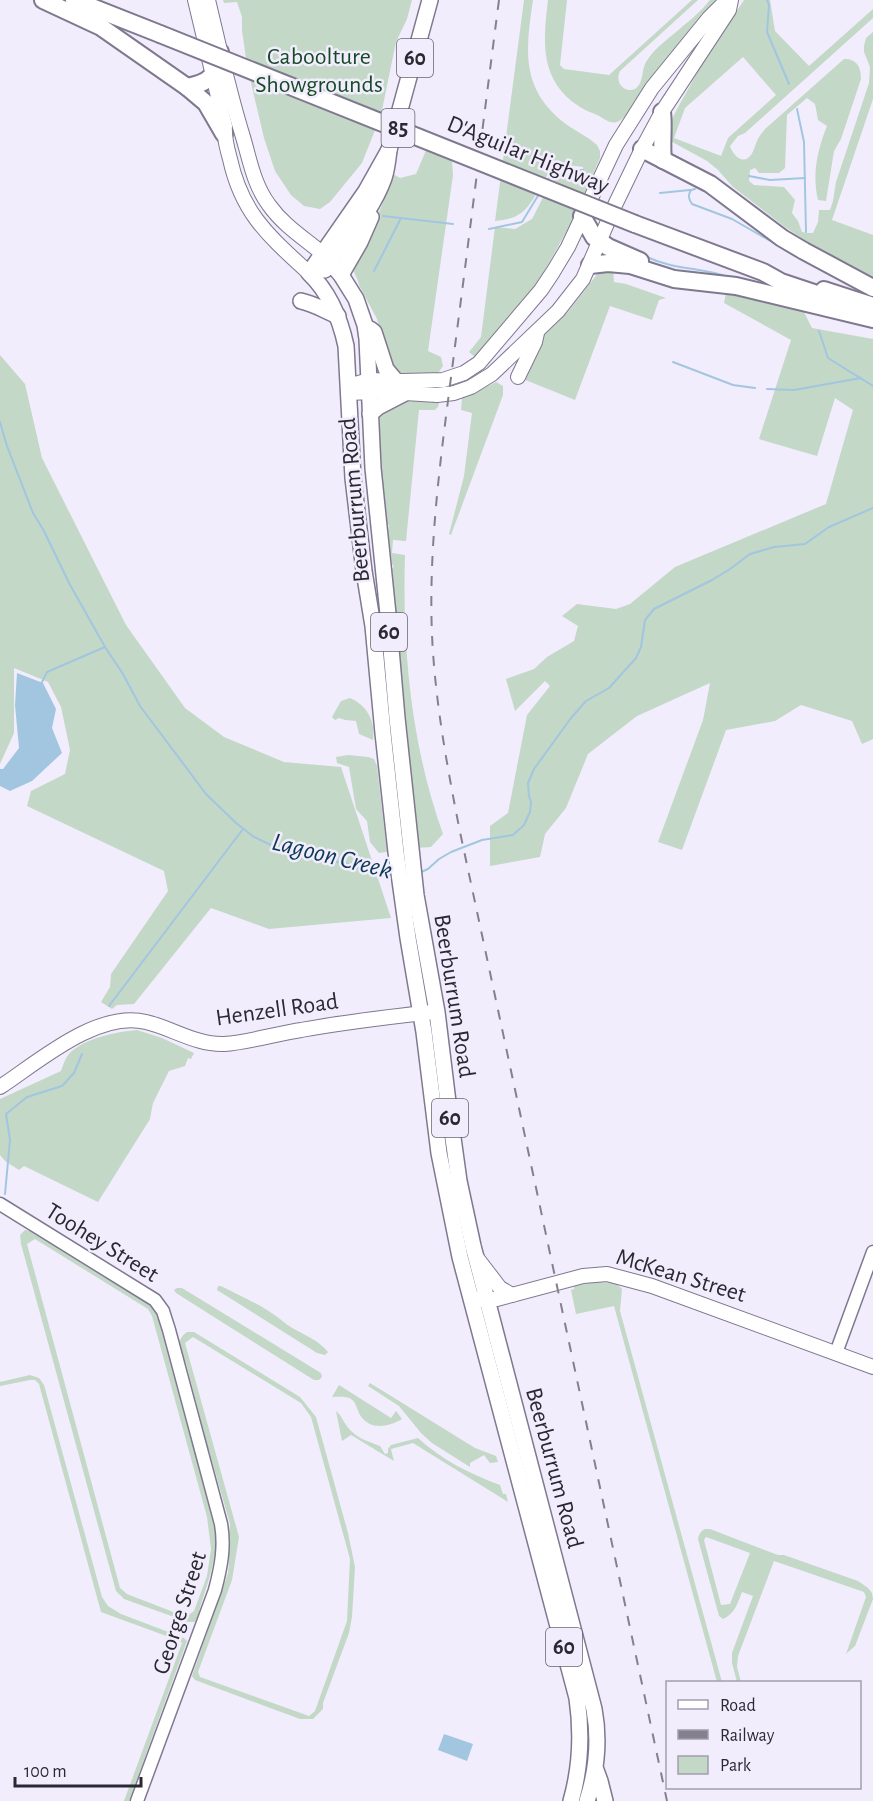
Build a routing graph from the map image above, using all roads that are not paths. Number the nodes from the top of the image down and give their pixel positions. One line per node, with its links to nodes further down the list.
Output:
1 (43, 0): 9 (highway)
2 (74, 0): 21 (highway, D'Aguilar Highway / 85, bridge)
3 (195, 0): 8 (main road)
4 (208, 0): 7 (main road)
5 (430, 0): 13 (main road, 60)
6 (729, 0): 10 (main road); 16 (main road)
7 (220, 52): 8 (highway); 18 (main road)
8 (213, 76): 9 (highway); 11 (main road)
9 (187, 87): 11 (highway)
10 (662, 112): 12 (main road); 14 (highway)
11 (224, 134): 23 (main road)
12 (642, 149): 14 (highway); 17 (main road)
13 (389, 150): 15 (main road, 60); 18 (main road, 60)
14 (663, 160): 24 (highway)
15 (374, 200): 18 (main road, 60); 22 (main road, 60)
16 (582, 216): 17 (highway); 34 (main road)
17 (599, 242): 19 (main road); 20 (highway)
18 (327, 258): 22 (main road, Beerburrum Road / 60); 23 (main road, 60)
19 (590, 265): 20 (highway); 31 (main road)
20 (648, 270): 29 (highway)
21 (763, 272): 26 (highway, D'Aguilar Highway / 85); 27 (highway, D'Aguilar Highway / 85)
22 (341, 274): 30 (main road, Beerburrum Road / 60)
23 (314, 277): 28 (main road, Beerburrum Road / 60)
24 (873, 288)
25 (301, 301): 28 (main road)
26 (873, 306)
27 (873, 313)
28 (338, 316): 35 (main road, Beerburrum Road / 60)
29 (873, 319)
30 (365, 325): 33 (main road, Beerburrum Road / 60); 34 (main road)
31 (537, 331): 32 (main road); 34 (main road)
32 (518, 377)
33 (369, 386): 34 (main road); 35 (main road); 36 (main road, Beerburrum Road / 60)
34 (401, 387): 36 (main road)
35 (348, 390): 37 (main road, Beerburrum Road / 60)
36 (370, 414): 37 (main road, Beerburrum Road / 60)
37 (404, 851): 38 (main road, Beerburrum Road / 60)
38 (409, 896): 39 (main road, Beerburrum Road / 60); 40 (main road, Beerburrum Road / 60)
39 (437, 1012): 40 (main road, Henzell Road); 44 (main road, Beerburrum Road / 60)
40 (421, 1014): 41 (main road, Henzell Road); 46 (main road, Beerburrum Road / 60)
41 (0, 1088)
42 (0, 1204): 48 (street, Toohey Street)
43 (873, 1252): 49 (street)
44 (475, 1256): 45 (main road); 47 (main road, Beerburrum Road / 60)
45 (512, 1296): 47 (main road, McKean Street); 49 (main road, McKean Street)
46 (470, 1298): 47 (main road, McKean Street); 53 (main road, Beerburrum Road / 60)
47 (486, 1300): 51 (main road, Beerburrum Road / 60)
48 (169, 1330): 52 (street, George Street)
49 (836, 1353): 50 (main road, McKean Street)
50 (873, 1367)
51 (596, 1770): 54 (main road, Beerburrum Road / 60); 55 (main road)
52 (137, 1801)
53 (572, 1801)
54 (587, 1801)
55 (605, 1801)

